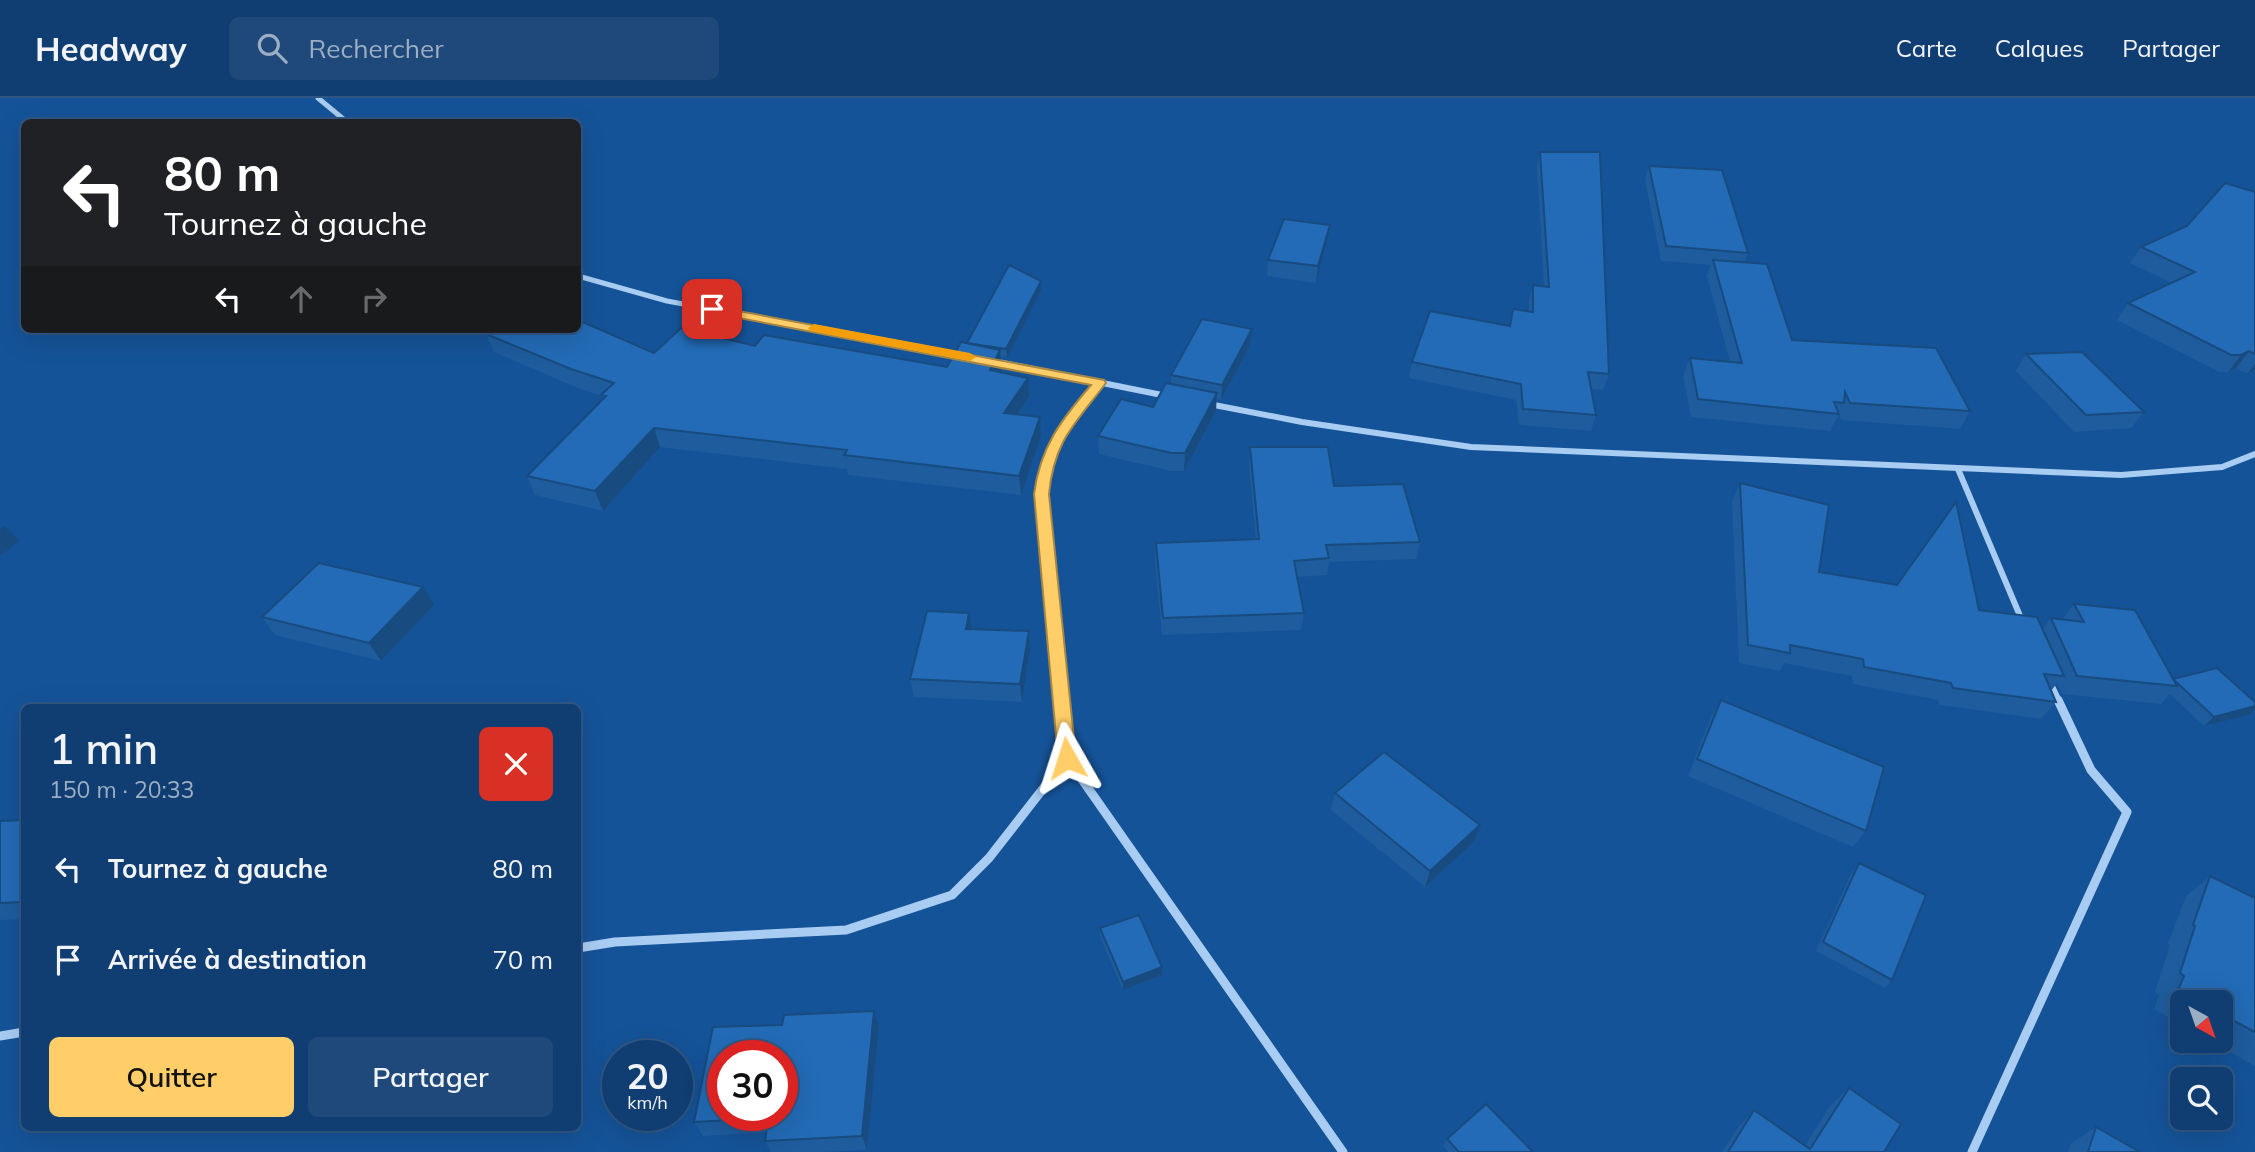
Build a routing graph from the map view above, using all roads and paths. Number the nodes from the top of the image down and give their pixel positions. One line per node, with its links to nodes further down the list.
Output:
1 (318, 98): 2 (street)
2 (343, 119)
3 (581, 277): 4 (street)
4 (968, 356)
5 (981, 359): 6 (street)
6 (1100, 383): 7 (street); 13 (street)
7 (1181, 399)
8 (1194, 401): 10 (street)
9 (2255, 454): 10 (street)
10 (1958, 469): 11 (street)
11 (2025, 628)
12 (2047, 676): 18 (street)
13 (1067, 758): 14 (street); 17 (street)
14 (581, 948)
15 (21, 1032): 16 (street)
16 (0, 1036)
17 (1343, 1152)
18 (1972, 1152)

